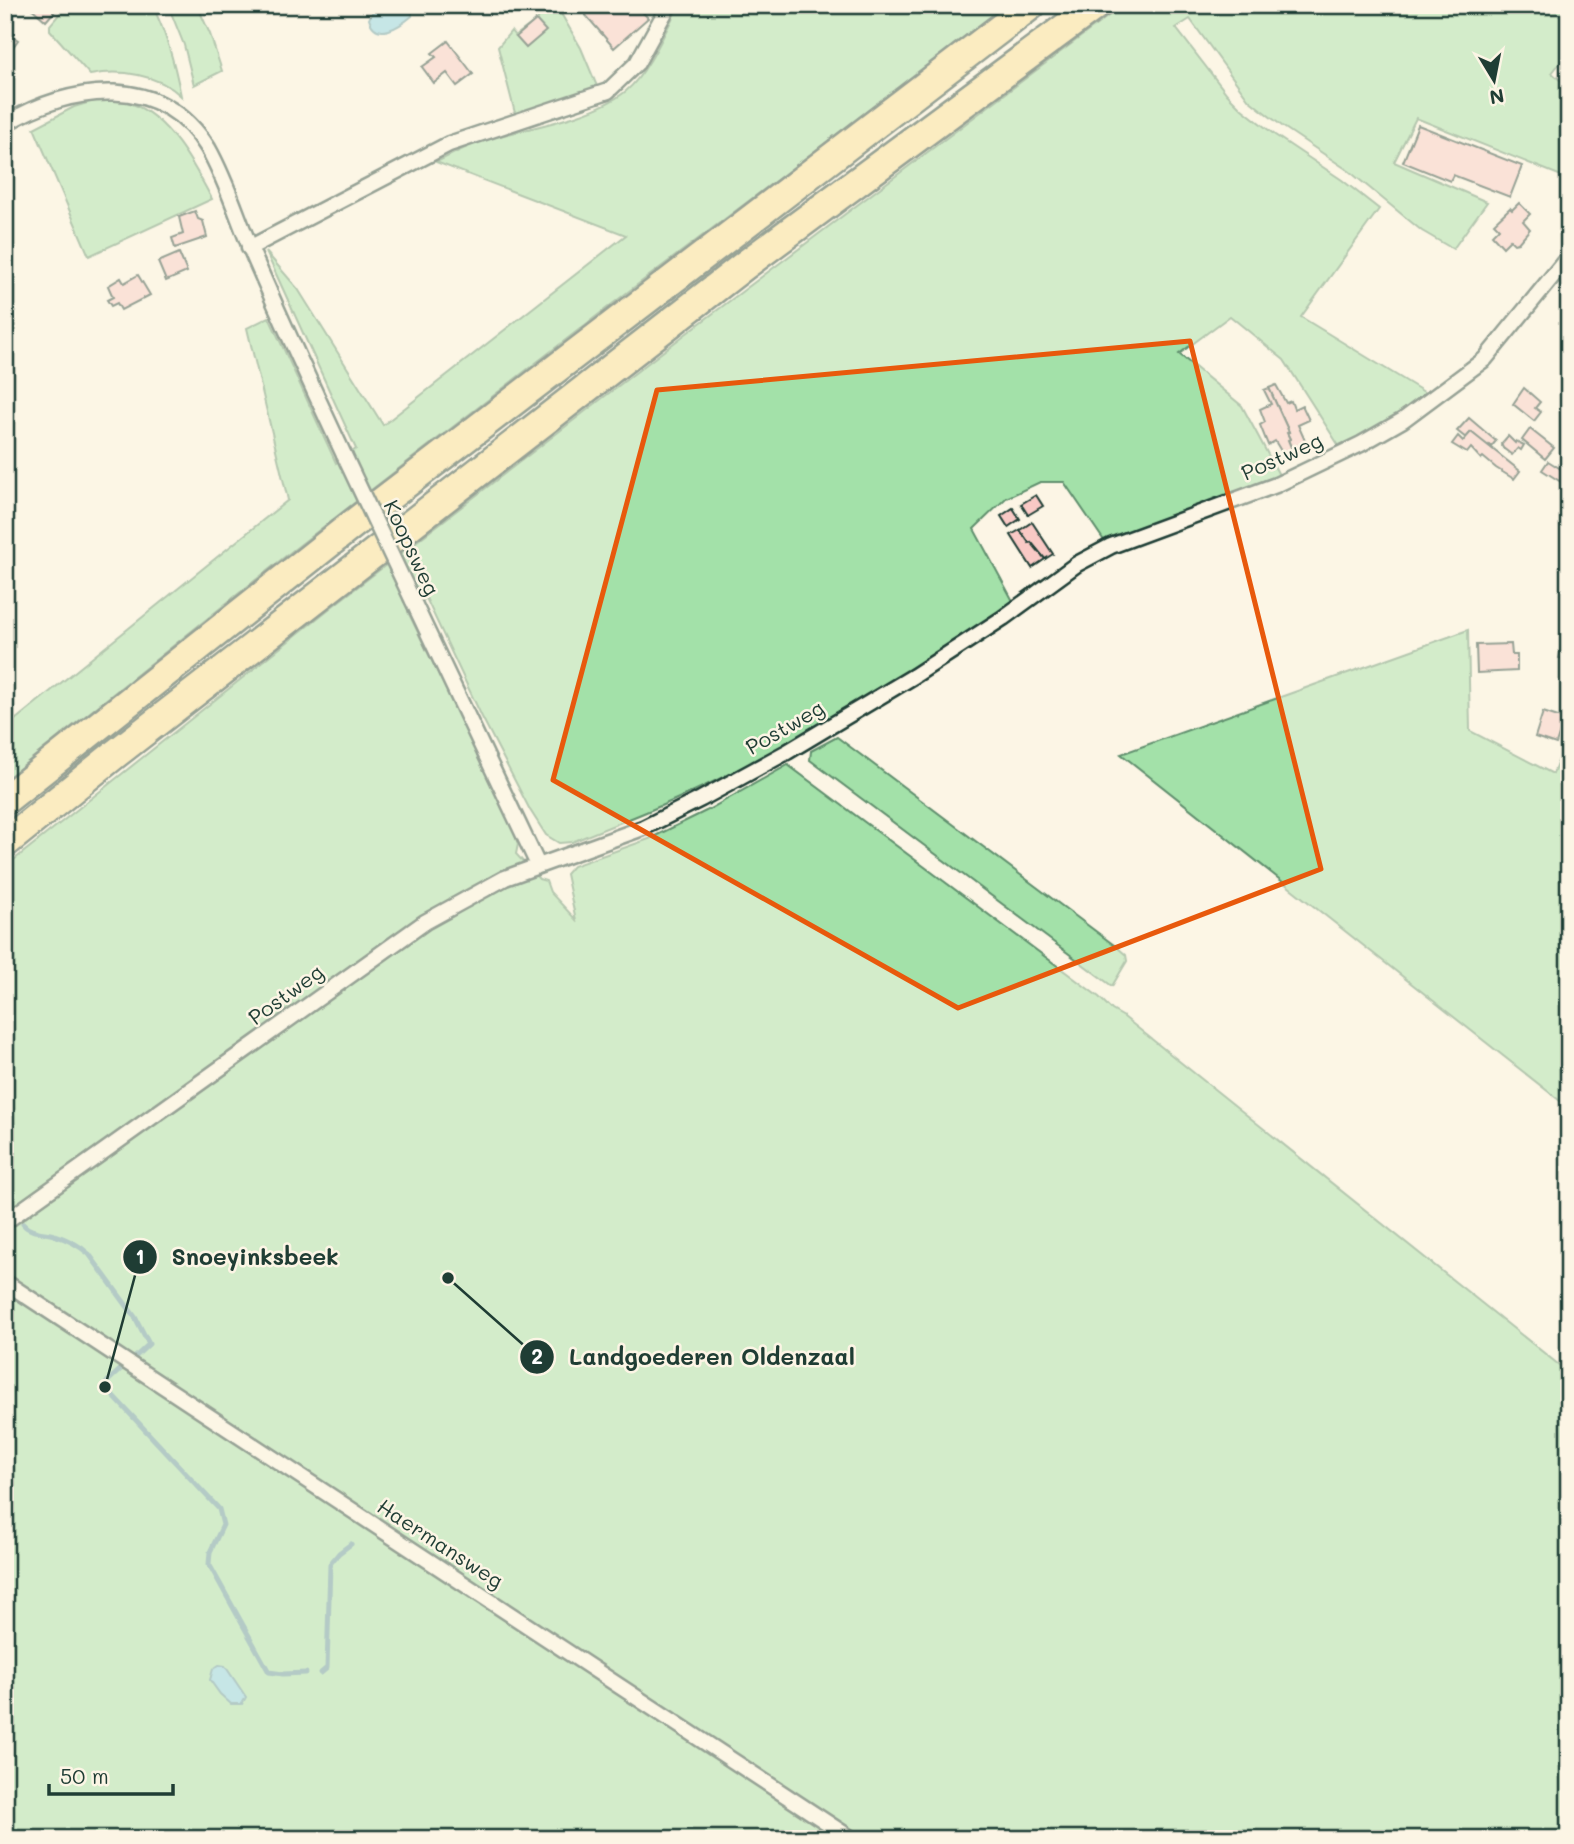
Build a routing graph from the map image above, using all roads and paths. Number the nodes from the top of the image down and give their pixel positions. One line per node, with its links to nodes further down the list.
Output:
1 (668, 5): 5 (street)
2 (1031, 5): 7 (highway)
3 (1097, 5): 8 (highway)
4 (5, 124): 5 (street, Koopsweg)
5 (250, 248): 9 (street, Koopsweg, bridge)
6 (1569, 257): 9 (street, Postweg)
7 (5, 800)
8 (5, 843)
9 (538, 865): 10 (street, Postweg)
10 (5, 1222)
11 (5, 1282): 12 (street, Haermansweg)
12 (852, 1839)

